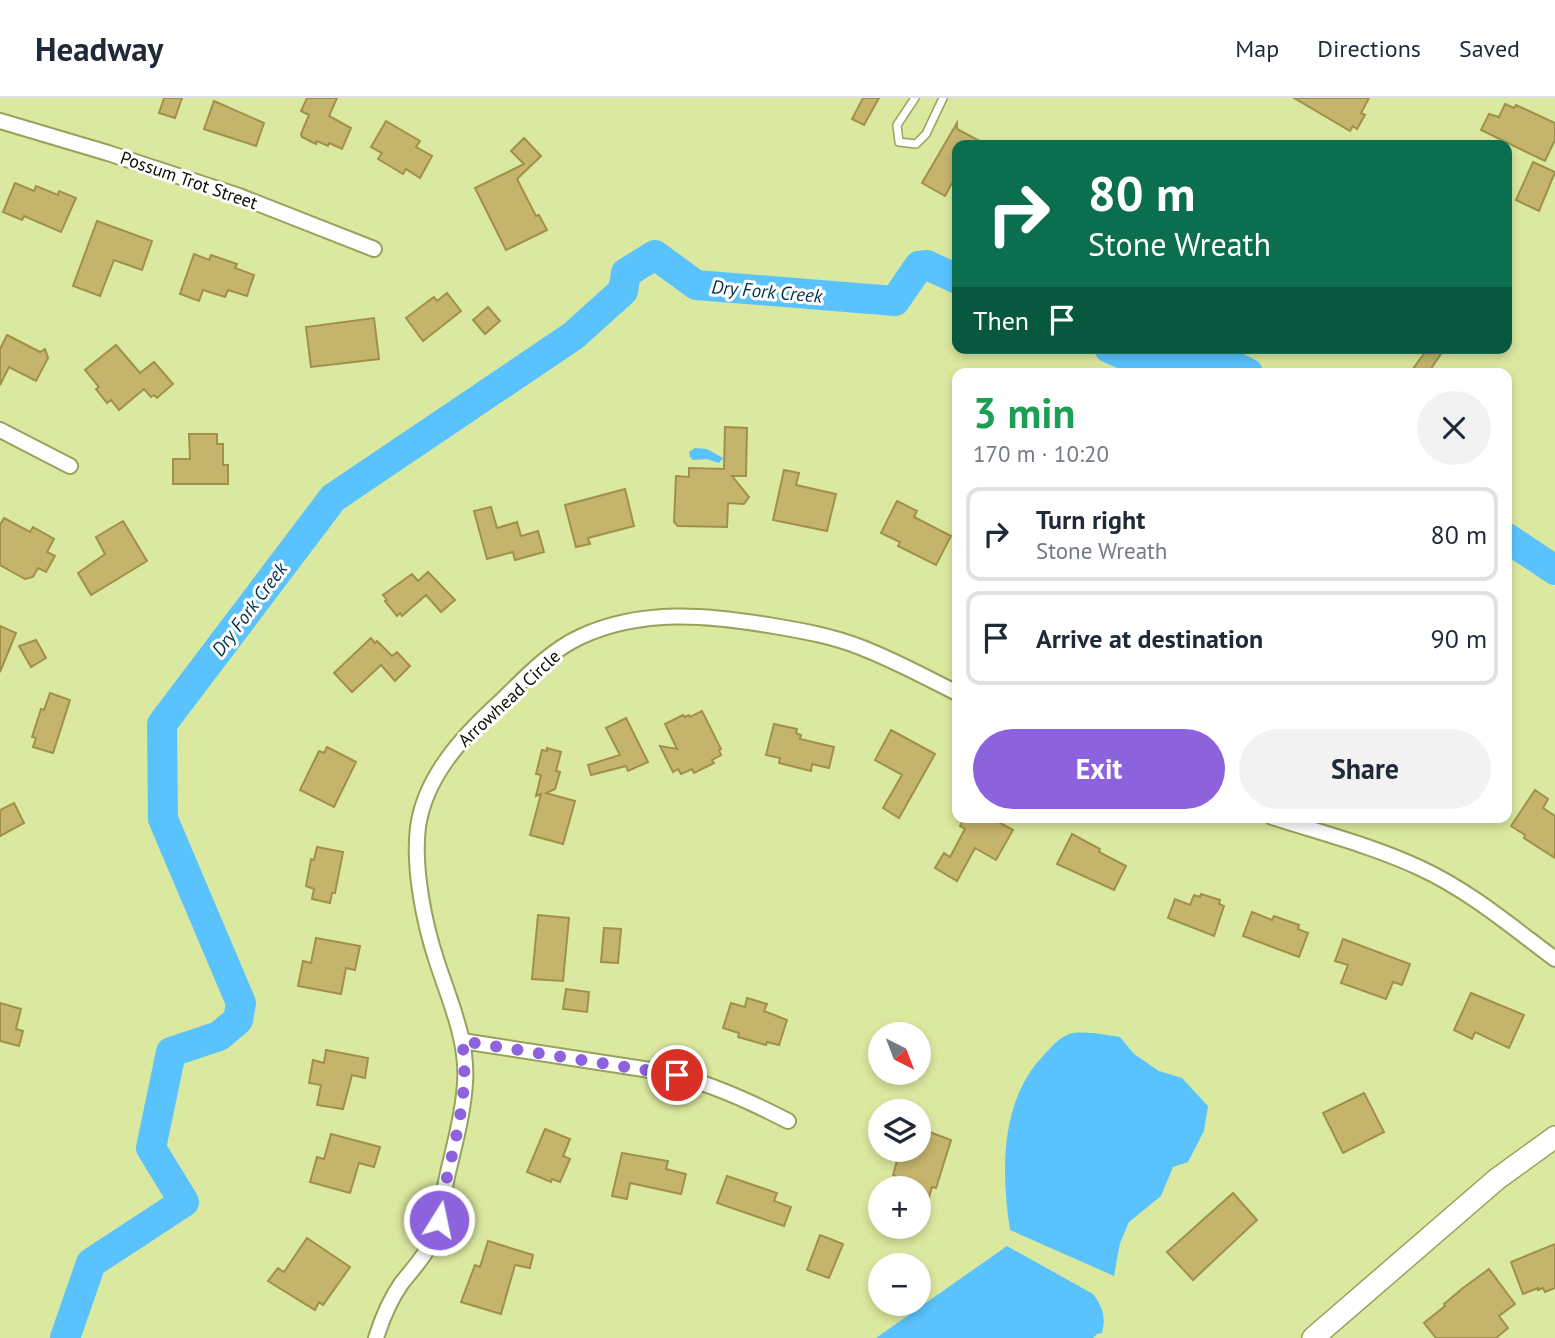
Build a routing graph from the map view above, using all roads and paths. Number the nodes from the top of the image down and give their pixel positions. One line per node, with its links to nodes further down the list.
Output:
1 (915, 98): 2 (lane)
2 (943, 98)
3 (0, 121): 4 (street, Possum Trot Street)
4 (374, 249)
5 (0, 430): 6 (street)
6 (70, 466)
7 (952, 690): 10 (street, Arrowhead Circle)
8 (1291, 823): 9 (street)
9 (1555, 959)
10 (462, 1041): 11 (street); 13 (street, Arrowhead Circle)
11 (788, 1121)
12 (1555, 1137): 14 (main road)
13 (376, 1338)
14 (1313, 1338)

